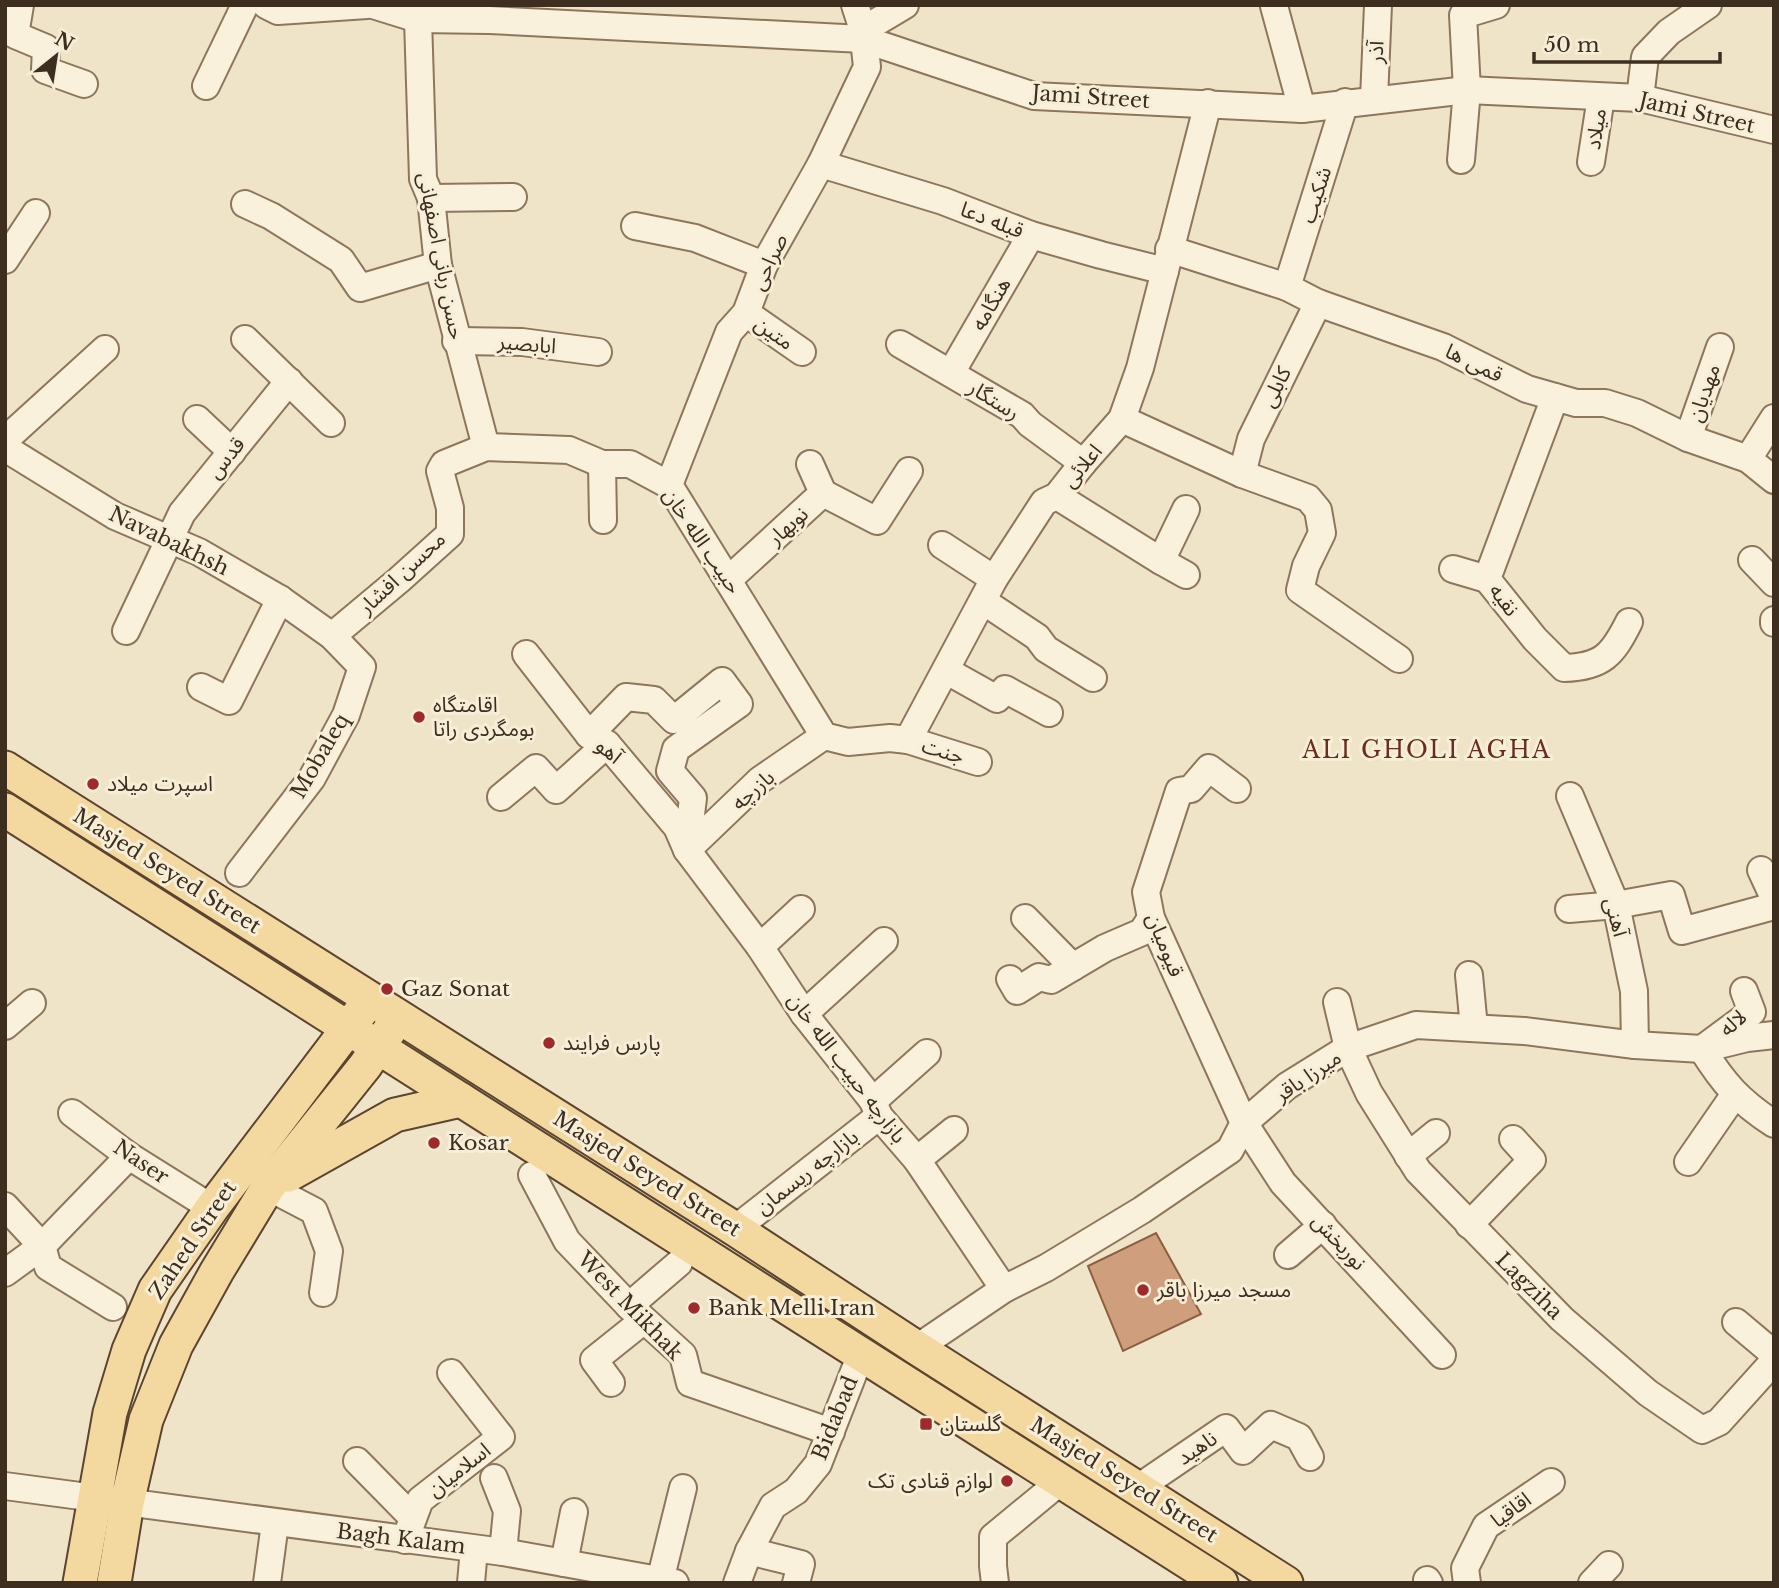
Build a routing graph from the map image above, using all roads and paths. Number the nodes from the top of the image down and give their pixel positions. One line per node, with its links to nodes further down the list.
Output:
1 (20, 5): 14 (street)
2 (245, 5): 15 (street)
3 (266, 5): 4 (street)
4 (367, 5)
5 (373, 5): 12 (street, Jami Street)
6 (905, 5): 13 (street)
7 (1378, 5): 19 (street, آذر)
8 (1496, 5): 16 (street)
9 (1274, 6): 22 (street)
10 (1702, 7): 18 (street)
11 (496, 13): 12 (street, Jami Street); 13 (street, Jami Street)
12 (418, 19): 28 (street, حسن ربانی اصفهانی)
13 (860, 25): 21 (street, Jami Street); 26 (street, صراحی)
14 (84, 84)
15 (206, 86)
16 (1467, 90): 17 (street, Jami Street); 19 (street, Jami Street); 24 (street)
17 (1601, 97): 18 (street, Jami Street); 25 (street, میلاد)
18 (1640, 97): 23 (street, Jami Street)
19 (1374, 99): 20 (street, Jami Street)
20 (1345, 102): 22 (street, Jami Street); 37 (street, شکیب)
21 (1208, 103): 22 (street, Jami Street); 34 (street, اعلائی)
22 (1302, 109)
23 (1774, 130)
24 (1461, 160)
25 (1591, 162)
26 (821, 164): 32 (street, قبله دعا); 36 (street, صراحی)
27 (513, 197): 28 (street)
28 (431, 198): 35 (street, حسن ربانی اصفهانی)
29 (245, 204): 35 (street)
30 (36, 213): 33 (street)
31 (635, 226): 36 (street)
32 (1031, 235): 34 (street, قبله دعا); 47 (street, هنگامه)
33 (5, 260)
34 (1167, 260): 37 (street, قمی ها); 52 (street, اعلائی)
35 (438, 265): 41 (street, حسن ربانی اصفهانی)
36 (764, 265): 39 (street, صراحی)
37 (1287, 287): 38 (street, قمی ها)
38 (1318, 303): 49 (street, قمی ها); 63 (street, کابلی)
39 (746, 313): 46 (street, متین); 65 (street, صراحی)
40 (245, 339): 48 (street)
41 (456, 341): 45 (street, ابابصیر); 55 (street, حسن ربانی اصفهانی)
42 (900, 344): 47 (street, رستگار)
43 (1720, 347): 54 (street, مهدیان)
44 (105, 349): 57 (street)
45 (598, 352)
46 (802, 352)
47 (951, 373): 59 (street, رستگار)
48 (289, 381): 53 (street); 56 (street, قدس)
49 (1555, 397): 54 (street, قمی ها); 76 (street, نقیه)
50 (1774, 418): 58 (street)
51 (197, 419): 56 (street)
52 (1122, 419): 59 (street, اعلائی); 63 (street)
53 (331, 423)
54 (1688, 438): 58 (street, قمی ها)
55 (486, 447): 60 (street, حبیب الله خان); 83 (street, محسن افشار)
56 (232, 452): 70 (street, قدس)
57 (9, 454): 70 (street, Navabakhsh)
58 (1748, 459): 64 (street, قمی ها)
59 (1083, 463): 67 (street, اعلائی)
60 (602, 464): 65 (street, حبیب الله خان); 69 (street)
61 (810, 464): 66 (street, نوبهار)
62 (909, 471): 66 (street)
63 (1242, 474): 85 (street)
64 (1774, 480)
65 (669, 485): 77 (street, حبیب الله خان)
66 (823, 494): 77 (street, نوبهار)
67 (1057, 496): 73 (street); 79 (street, اعلائی)
68 (1186, 509): 73 (street)
69 (603, 520)
70 (169, 539): 80 (street, Navabakhsh); 82 (street, قدس)
71 (942, 545): 79 (street)
72 (1752, 559): 78 (street)
73 (1161, 561): 75 (street)
74 (1453, 569): 76 (street)
75 (1186, 575)
76 (1487, 579): 81 (street, نقیه)
77 (728, 580): 90 (street, حبیب الله خان)
78 (1774, 583)
79 (989, 590): 86 (street, اعلائی); 87 (street)
80 (280, 600): 83 (street, Navabakhsh); 88 (street)
81 (1629, 622)
82 (126, 631)
83 (332, 636): 101 (street, Mobaleq)
84 (526, 654): 91 (street, آهو)
85 (1399, 659)
86 (947, 671): 89 (street); 92 (street, اعلائی)
87 (1093, 678)
88 (201, 687)
89 (1049, 713)
90 (836, 739): 92 (street); 99 (street, بازرچه)
91 (598, 740): 97 (street); 99 (street, آهو); 99 (street)
92 (908, 740): 93 (street, جنت)
93 (978, 762)
94 (5, 768): 115 (main road, Masjed Seyed Street)
95 (1237, 789): 108 (street, قیومیان)
96 (1570, 796): 103 (street, آهنی)
97 (501, 797)
98 (5, 810): 121 (main road, Masjed Seyed Street)
99 (687, 850): 110 (street, بازارچه حبیب الله خان)
100 (1762, 870): 102 (street)
101 (239, 873)
102 (1774, 898)
103 (1616, 905): 104 (street); 106 (street); 124 (street, آهنی)
104 (1774, 906)
105 (801, 909): 110 (street)
106 (1569, 909)
107 (1025, 918): 111 (street)
108 (1151, 918): 111 (street); 133 (street, قیومیان)
109 (884, 941): 118 (street)
110 (760, 947): 118 (street, بازارچه حبیب الله خان)
111 (1073, 967): 113 (street)
112 (1469, 975): 122 (street)
113 (1010, 979)
114 (1744, 991): 127 (street, لاله)
115 (369, 1000): 119 (main road, Masjed Seyed Street); 121 (main road, Zahed Street)
116 (1337, 1002): 126 (street, Lagziha)
117 (32, 1003): 120 (street)
118 (803, 1014): 131 (street, بازارچه حبیب الله خان)
119 (398, 1017): 125 (main road, Zahed Street); 148 (main road, Masjed Seyed Street)
120 (5, 1026)
121 (348, 1028): 125 (main road, Masjed Seyed Street); 145 (main road, Zahed Street)
122 (1474, 1028): 124 (street, میرزا باقر); 126 (street, میرزا باقر)
123 (1774, 1035): 127 (street, میرزا باقر)
124 (1635, 1045): 127 (street, میرزا باقر)
125 (377, 1047): 130 (main road, Masjed Seyed Street); 143 (main road, Zahed Street)
126 (1349, 1048): 133 (street, میرزا باقر); 139 (street, Lagziha)
127 (1702, 1049): 129 (street)
128 (928, 1054): 131 (street, بازارچه ریسمان)
129 (1735, 1094): 134 (street); 141 (street)
130 (461, 1100): 143 (main road); 159 (main road, Masjed Seyed Street)
131 (876, 1108): 140 (street, بازارچه حبیب الله خان); 148 (street, بازارچه ریسمان)
132 (72, 1113): 138 (street, Naser)
133 (1244, 1123): 146 (street, نوربخش); 153 (street, میرزا باقر)
134 (1774, 1124)
135 (954, 1130): 140 (street)
136 (1436, 1133): 139 (street)
137 (1513, 1139): 147 (street)
138 (129, 1156): 145 (street, Naser); 149 (street)
139 (1408, 1156): 147 (street, Lagziha)
140 (917, 1160): 153 (street, بازارچه حبیب الله خان)
141 (1688, 1162)
142 (533, 1175): 156 (street, West Mikhak)
143 (268, 1187): 154 (street); 175 (main road, Zahed Street)
144 (5, 1206): 149 (street)
145 (212, 1208): 174 (main road, Zahed Street)
146 (1323, 1225): 150 (street); 161 (street, نوربخش)
147 (1469, 1225): 163 (street, Lagziha)
148 (735, 1229): 158 (main road, Masjed Seyed Street)
149 (42, 1246): 152 (street); 155 (street)
150 (1288, 1255)
151 (680, 1263): 156 (street)
152 (5, 1273)
153 (1004, 1289): 158 (street, میرزا باقر)
154 (323, 1293)
155 (113, 1307)
156 (637, 1313): 164 (street); 165 (street, West Mikhak)
157 (1736, 1322): 160 (street)
158 (917, 1348): 173 (main road, Masjed Seyed Street)
159 (861, 1354): 165 (street, Bidabad); 169 (main road, Masjed Seyed Street)
160 (1774, 1354)
161 (1442, 1355)
162 (451, 1373): 178 (street, اسلامیان)
163 (1768, 1379)
164 (611, 1383)
165 (831, 1432): 180 (street, Bidabad)
166 (1310, 1457): 173 (street, ناهید)
167 (357, 1461): 178 (street)
168 (494, 1478): 181 (street)
169 (1061, 1481): 190 (street); 191 (main road, Masjed Seyed Street)
170 (1551, 1482): 193 (street, اقاقیا)
171 (5, 1486): 174 (street)
172 (683, 1488): 183 (street)
173 (1138, 1488): 192 (main road, Masjed Seyed Street)
174 (94, 1499): 175 (street, Bagh Kalam); 184 (main road, Zahed Street)
175 (127, 1503): 177 (street, Bagh Kalam); 185 (main road, Zahed Street)
176 (574, 1512): 182 (street)
177 (275, 1523): 178 (street, Bagh Kalam); 186 (street)
178 (410, 1529): 179 (street, Bagh Kalam)
179 (474, 1549): 181 (street, Bagh Kalam); 187 (street)
180 (748, 1551): 188 (street, Bidabad); 189 (street)
181 (503, 1552): 182 (street, Bagh Kalam)
182 (564, 1563): 183 (street, Bagh Kalam)
183 (667, 1582)
184 (80, 1583)
185 (114, 1583)
186 (268, 1583)
187 (471, 1583)
188 (737, 1583)
189 (796, 1583)
190 (995, 1583)
191 (1221, 1583)
192 (1286, 1583)
193 (1468, 1583)

